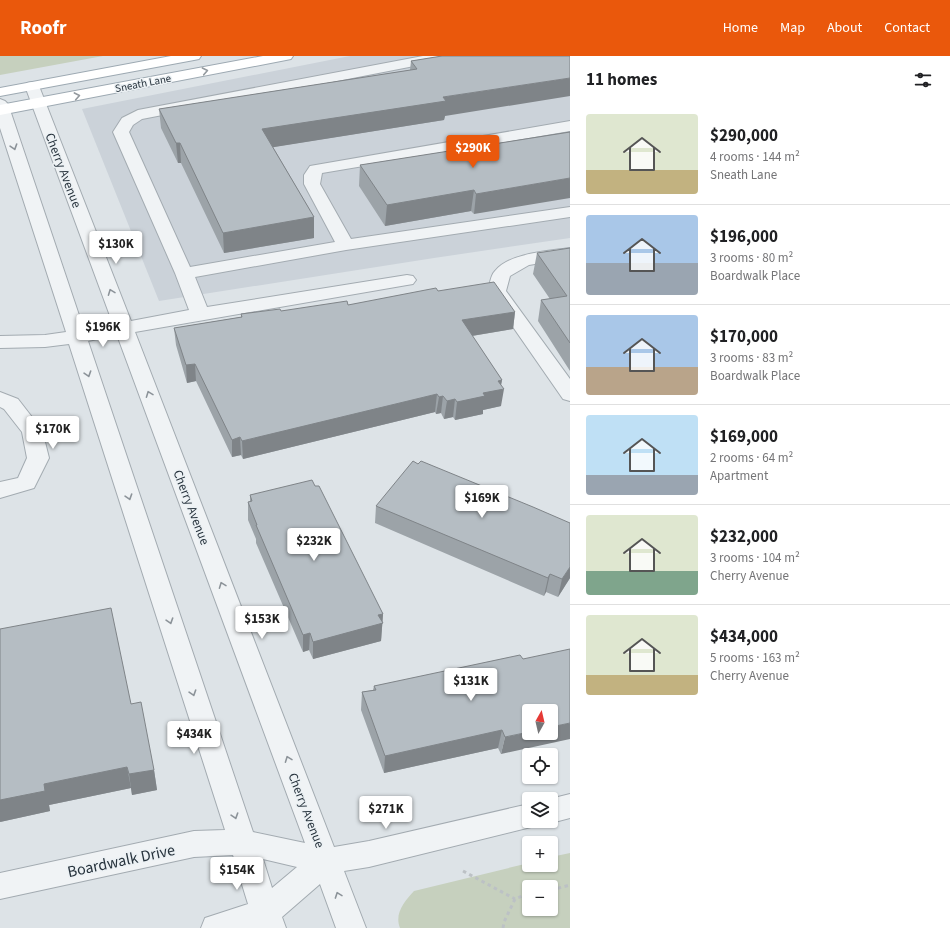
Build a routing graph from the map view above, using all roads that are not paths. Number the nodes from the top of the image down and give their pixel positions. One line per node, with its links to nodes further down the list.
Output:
1 (194, 56): 4 (main road, Sneath Lane)
2 (286, 56): 6 (main road, Sneath Lane, one-way to 2)
3 (445, 56): 12 (street)
4 (32, 86): 5 (main road, Sneath Lane); 6 (street, Cherry Avenue)
5 (0, 92)
6 (39, 103): 7 (main road, Sneath Lane); 15 (street, Cherry Avenue, one-way to 6)
7 (1, 108): 16 (street, one-way to 16)
8 (570, 126): 10 (street)
9 (570, 212): 10 (street)
10 (346, 245): 12 (street)
11 (570, 253): 18 (street)
12 (184, 273): 14 (street)
13 (407, 280): 14 (street)
14 (200, 314): 15 (street)
15 (124, 329): 16 (street); 25 (street, Cherry Avenue, one-way to 15)
16 (76, 337): 17 (street); 24 (street, one-way to 24)
17 (0, 342)
18 (570, 394)
19 (0, 399): 20 (street)
20 (0, 490)
21 (570, 806): 22 (street)
22 (558, 809)
23 (522, 818): 25 (street)
24 (243, 842): 25 (street, Boardwalk Drive); 26 (street, Boardwalk Drive); 27 (street)
25 (326, 861): 27 (street); 29 (street, Cherry Avenue, one-way to 25)
26 (0, 886)
27 (268, 920): 28 (street)
28 (216, 928)
29 (351, 928)

